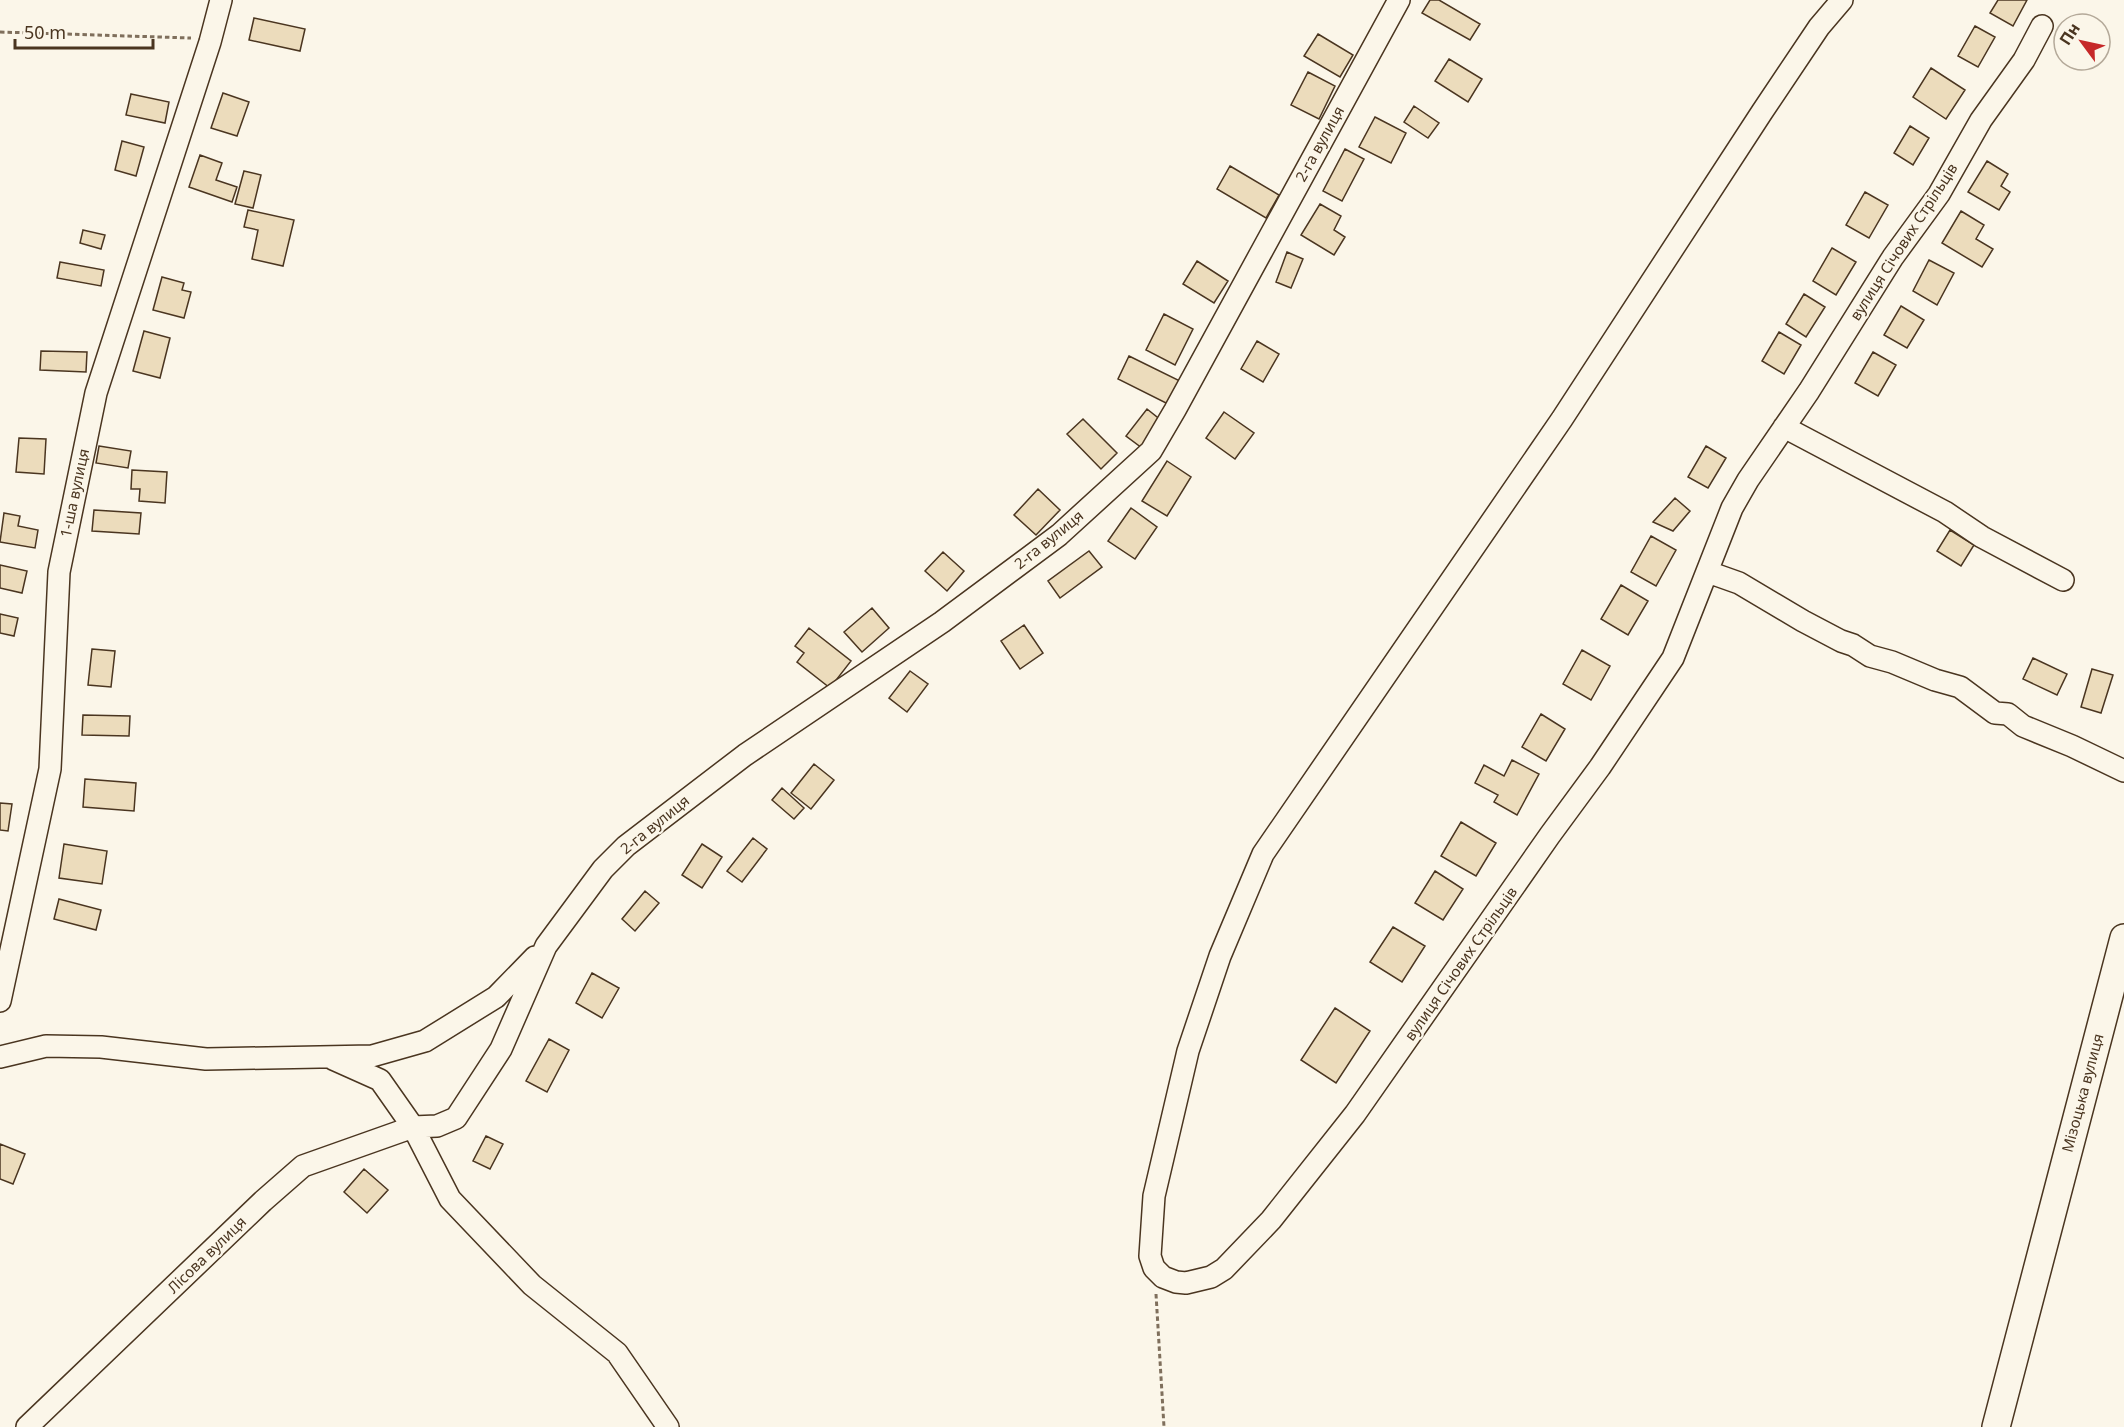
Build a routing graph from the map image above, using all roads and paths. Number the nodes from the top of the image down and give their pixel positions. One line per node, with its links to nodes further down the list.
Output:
1 (221, 0): 6 (street, 1-ша вулиця)
2 (1399, 0): 12 (street, 2-га вулиця)
3 (1842, 0): 17 (street)
4 (2042, 26): 7 (street, вулиця Січових Стрільців)
5 (0, 32): 6 (path)
6 (210, 42): 13 (street, 1-ша вулиця)
7 (1784, 427): 8 (street, вулиця Січових Стрільців); 9 (street)
8 (1708, 572): 10 (street); 17 (street, вулиця Січових Стрільців)
9 (2063, 580)
10 (2124, 771)
11 (2124, 938): 21 (main road, Мізоцька вулиця)
12 (546, 946): 14 (street, 2-га вулиця); 16 (street, 2-га вулиця)
13 (0, 1001)
14 (327, 1056): 15 (street); 16 (street)
15 (0, 1057)
16 (414, 1126): 18 (street, Лісова вулиця); 19 (street)
17 (1154, 1268): 20 (path)
18 (27, 1427)
19 (668, 1427)
20 (1164, 1427)
21 (1996, 1427)

